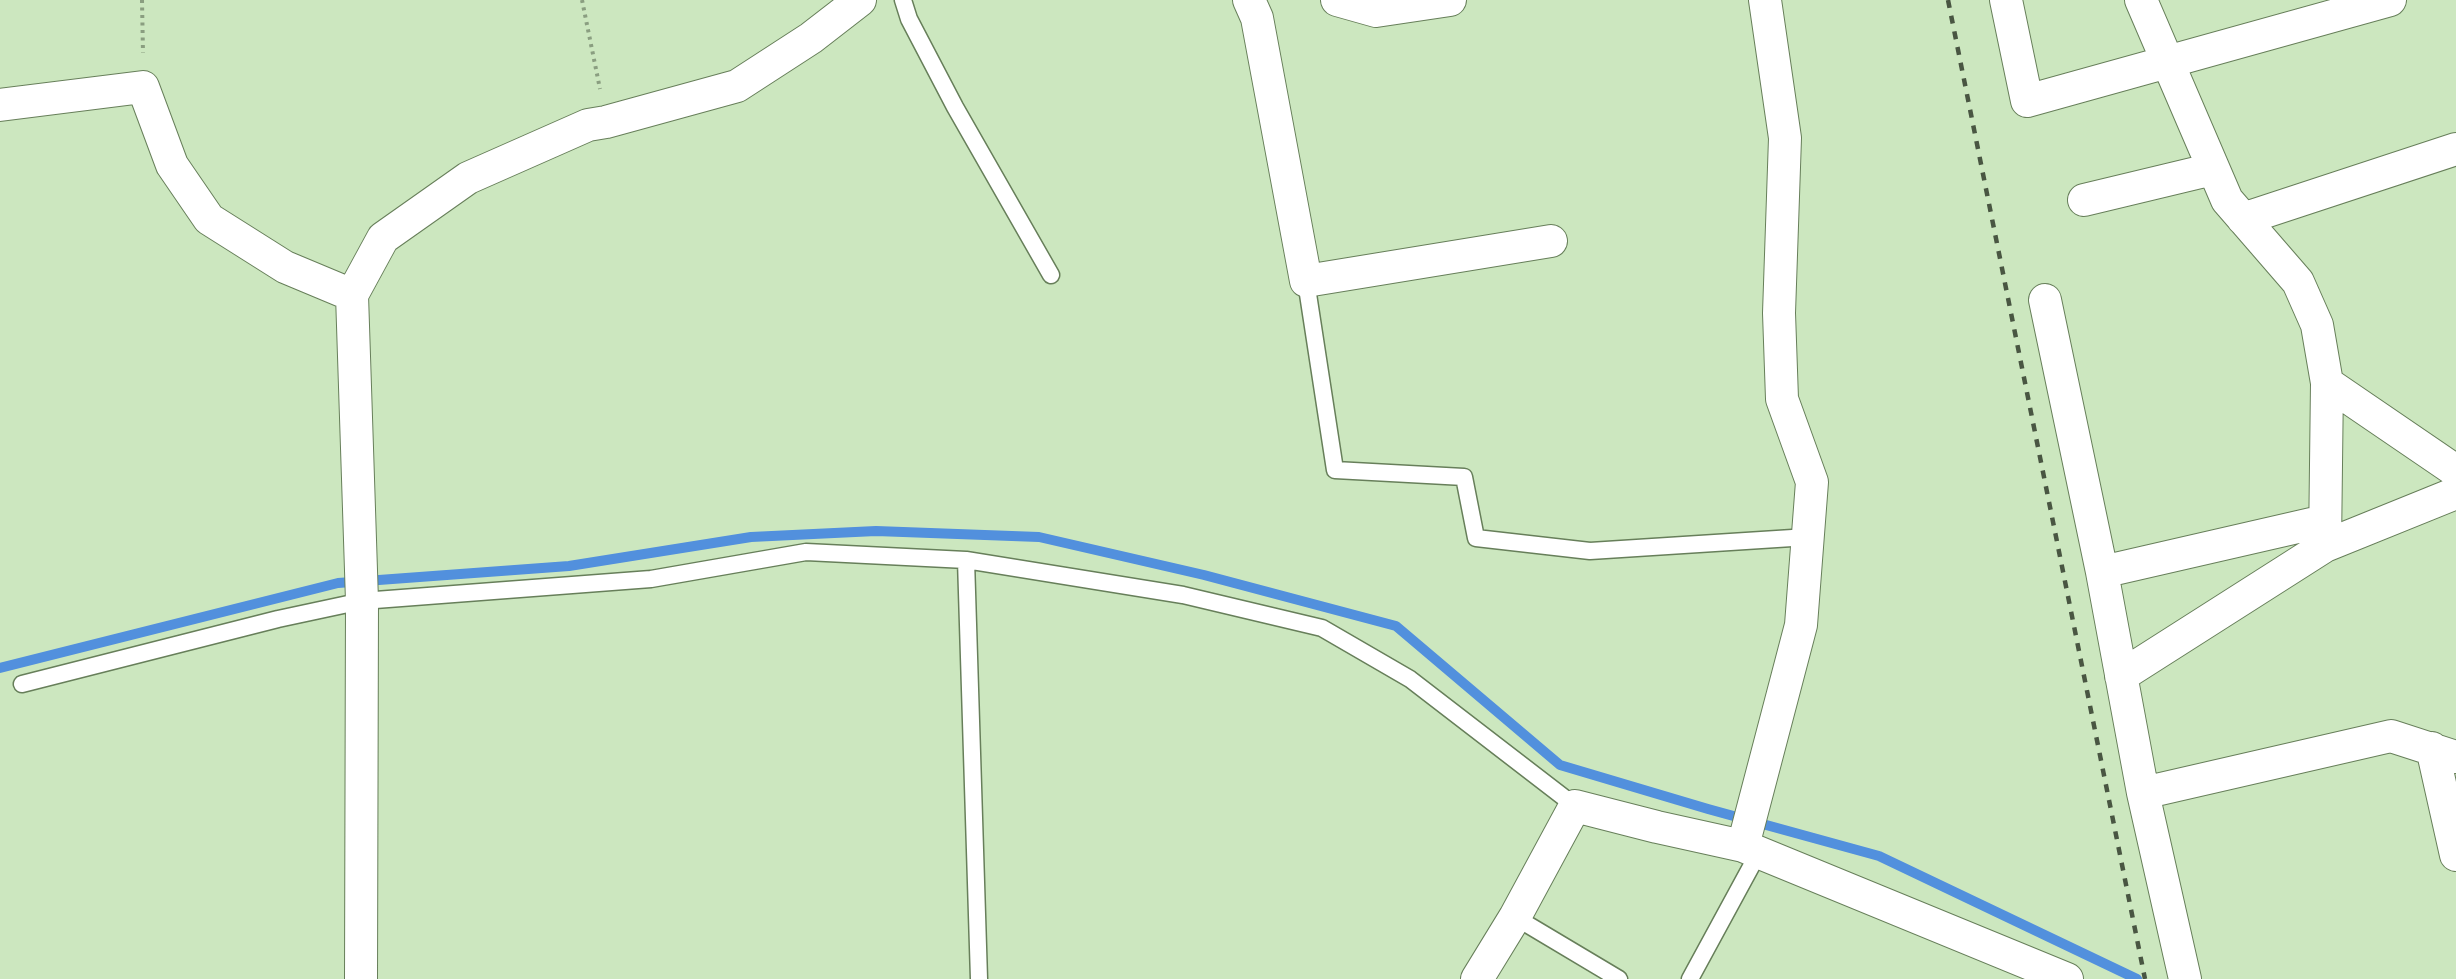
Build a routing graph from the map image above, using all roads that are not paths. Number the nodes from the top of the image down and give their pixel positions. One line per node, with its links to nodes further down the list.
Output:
1 (860, 0): 19 (street)
2 (903, 0): 17 (lane)
3 (1249, 0): 18 (street)
4 (1337, 0): 5 (street)
5 (1450, 0)
6 (1765, 0): 25 (street)
7 (2006, 0): 10 (street)
8 (2141, 0): 10 (street)
9 (2390, 0): 10 (street)
10 (2168, 62): 13 (street)
11 (0, 105): 19 (street)
12 (2456, 149): 15 (street)
13 (2213, 169): 14 (street); 15 (street)
14 (2084, 200)
15 (2243, 219): 21 (street)
16 (1551, 242): 18 (street)
17 (1051, 275)
18 (1306, 281): 25 (lane)
19 (352, 295): 28 (street)
20 (2045, 300): 27 (street)
21 (2327, 383): 22 (street); 24 (street)
22 (2456, 471)
23 (2456, 493): 24 (street)
24 (2324, 534): 27 (street); 29 (street)
25 (1808, 537): 34 (street)
26 (966, 560): 28 (lane); 33 (lane); 38 (lane)
27 (2102, 573): 29 (street)
28 (362, 601): 30 (lane); 37 (street)
29 (2121, 676): 32 (street)
30 (22, 684)
31 (2444, 753): 32 (street); 35 (street)
32 (2143, 793): 43 (street)
33 (1575, 806): 34 (street); 36 (street)
34 (1751, 849): 41 (lane); 42 (street)
35 (2456, 855)
36 (1515, 917): 39 (street); 40 (lane)
37 (361, 979)
38 (979, 979)
39 (1477, 979)
40 (1619, 979)
41 (1690, 979)
42 (2067, 979)
43 (2185, 979)

